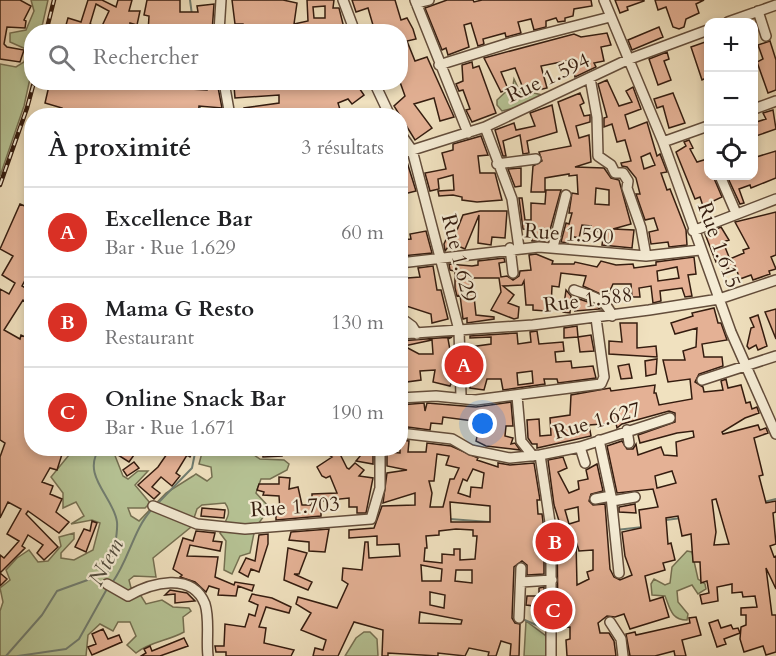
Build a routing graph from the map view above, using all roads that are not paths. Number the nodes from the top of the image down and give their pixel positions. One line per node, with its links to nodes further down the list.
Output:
1 (221, 0): 10 (street)
2 (343, 0): 11 (street)
3 (429, 0): 5 (street)
4 (604, 0): 8 (street, Rue 1.615)
5 (416, 2): 15 (street)
6 (776, 5): 7 (street)
7 (758, 11): 9 (street); 13 (street)
8 (610, 17): 14 (street, Rue 1.615); 15 (street)
9 (739, 18)
10 (220, 24)
11 (352, 24)
12 (704, 31): 14 (street, Rue 1.594)
13 (766, 36)
14 (627, 60): 16 (street, Rue 1.594); 26 (street, Rue 1.615)
15 (439, 65): 25 (street)
16 (590, 78): 23 (street, Rue 1.594); 40 (street)
17 (225, 90): 21 (street)
18 (378, 90): 22 (street)
19 (776, 101): 20 (street)
20 (758, 107)
21 (229, 108)
22 (386, 108)
23 (485, 127): 25 (street, Rue 1.594); 31 (street)
24 (704, 127): 26 (street)
25 (468, 133): 28 (street, Rue 1.594)
26 (663, 142): 36 (street, Rue 1.615)
27 (408, 145): 28 (street, Rue 1.629)
28 (411, 150): 29 (street, Rue 1.594); 41 (street, Rue 1.629)
29 (408, 151)
30 (536, 159): 31 (street)
31 (497, 164): 38 (street)
32 (722, 180): 35 (street)
33 (566, 195): 37 (street)
34 (776, 199): 35 (street)
35 (736, 213): 36 (street)
36 (693, 231): 39 (street, Rue 1.615)
37 (553, 247): 38 (street, Rue 1.590); 40 (street, Rue 1.590)
38 (515, 248): 41 (street, Rue 1.590); 43 (street)
39 (700, 250): 40 (street, Rue 1.590); 46 (street, Rue 1.615)
40 (646, 256)
41 (440, 260): 42 (street, Rue 1.590); 50 (street, Rue 1.629)
42 (408, 262)
43 (513, 273)
44 (776, 280): 46 (street, Rue 1.588)
45 (574, 290): 47 (street)
46 (719, 299): 47 (street, Rue 1.588); 54 (street, Rue 1.615)
47 (612, 316): 48 (street, Rue 1.588)
48 (596, 318): 50 (street, Rue 1.588); 57 (street)
49 (408, 323): 52 (street)
50 (459, 330): 52 (street, Rue 1.588); 56 (street, Rue 1.629)
51 (408, 334): 52 (street, Rue 1.588)
52 (417, 334)
53 (776, 356): 54 (street)
54 (747, 367): 55 (street); 62 (street, Rue 1.615)
55 (702, 380)
56 (461, 396): 57 (street); 58 (street)
57 (517, 396): 67 (street, Rue 1.627)
58 (408, 398)
59 (670, 418): 60 (street, Rue 1.627)
60 (627, 430): 63 (street, Rue 1.627); 64 (street)
61 (408, 434): 67 (street, Rue 1.627)
62 (776, 434)
63 (599, 440): 65 (street, Rue 1.627); 71 (street)
64 (629, 443)
65 (580, 447): 67 (street, Rue 1.627); 68 (street)
66 (380, 456): 72 (street, Rue 1.703)
67 (537, 456): 75 (street)
68 (585, 463)
69 (635, 497): 71 (street)
70 (595, 499): 71 (street)
71 (611, 499): 74 (street)
72 (153, 506)
73 (521, 568): 76 (street)
74 (619, 573)
75 (552, 580): 76 (street); 81 (street)
76 (522, 582): 78 (street)
77 (107, 584): 80 (street)
78 (519, 618)
79 (610, 622): 82 (street)
80 (208, 656)
81 (551, 656)
82 (623, 656)

